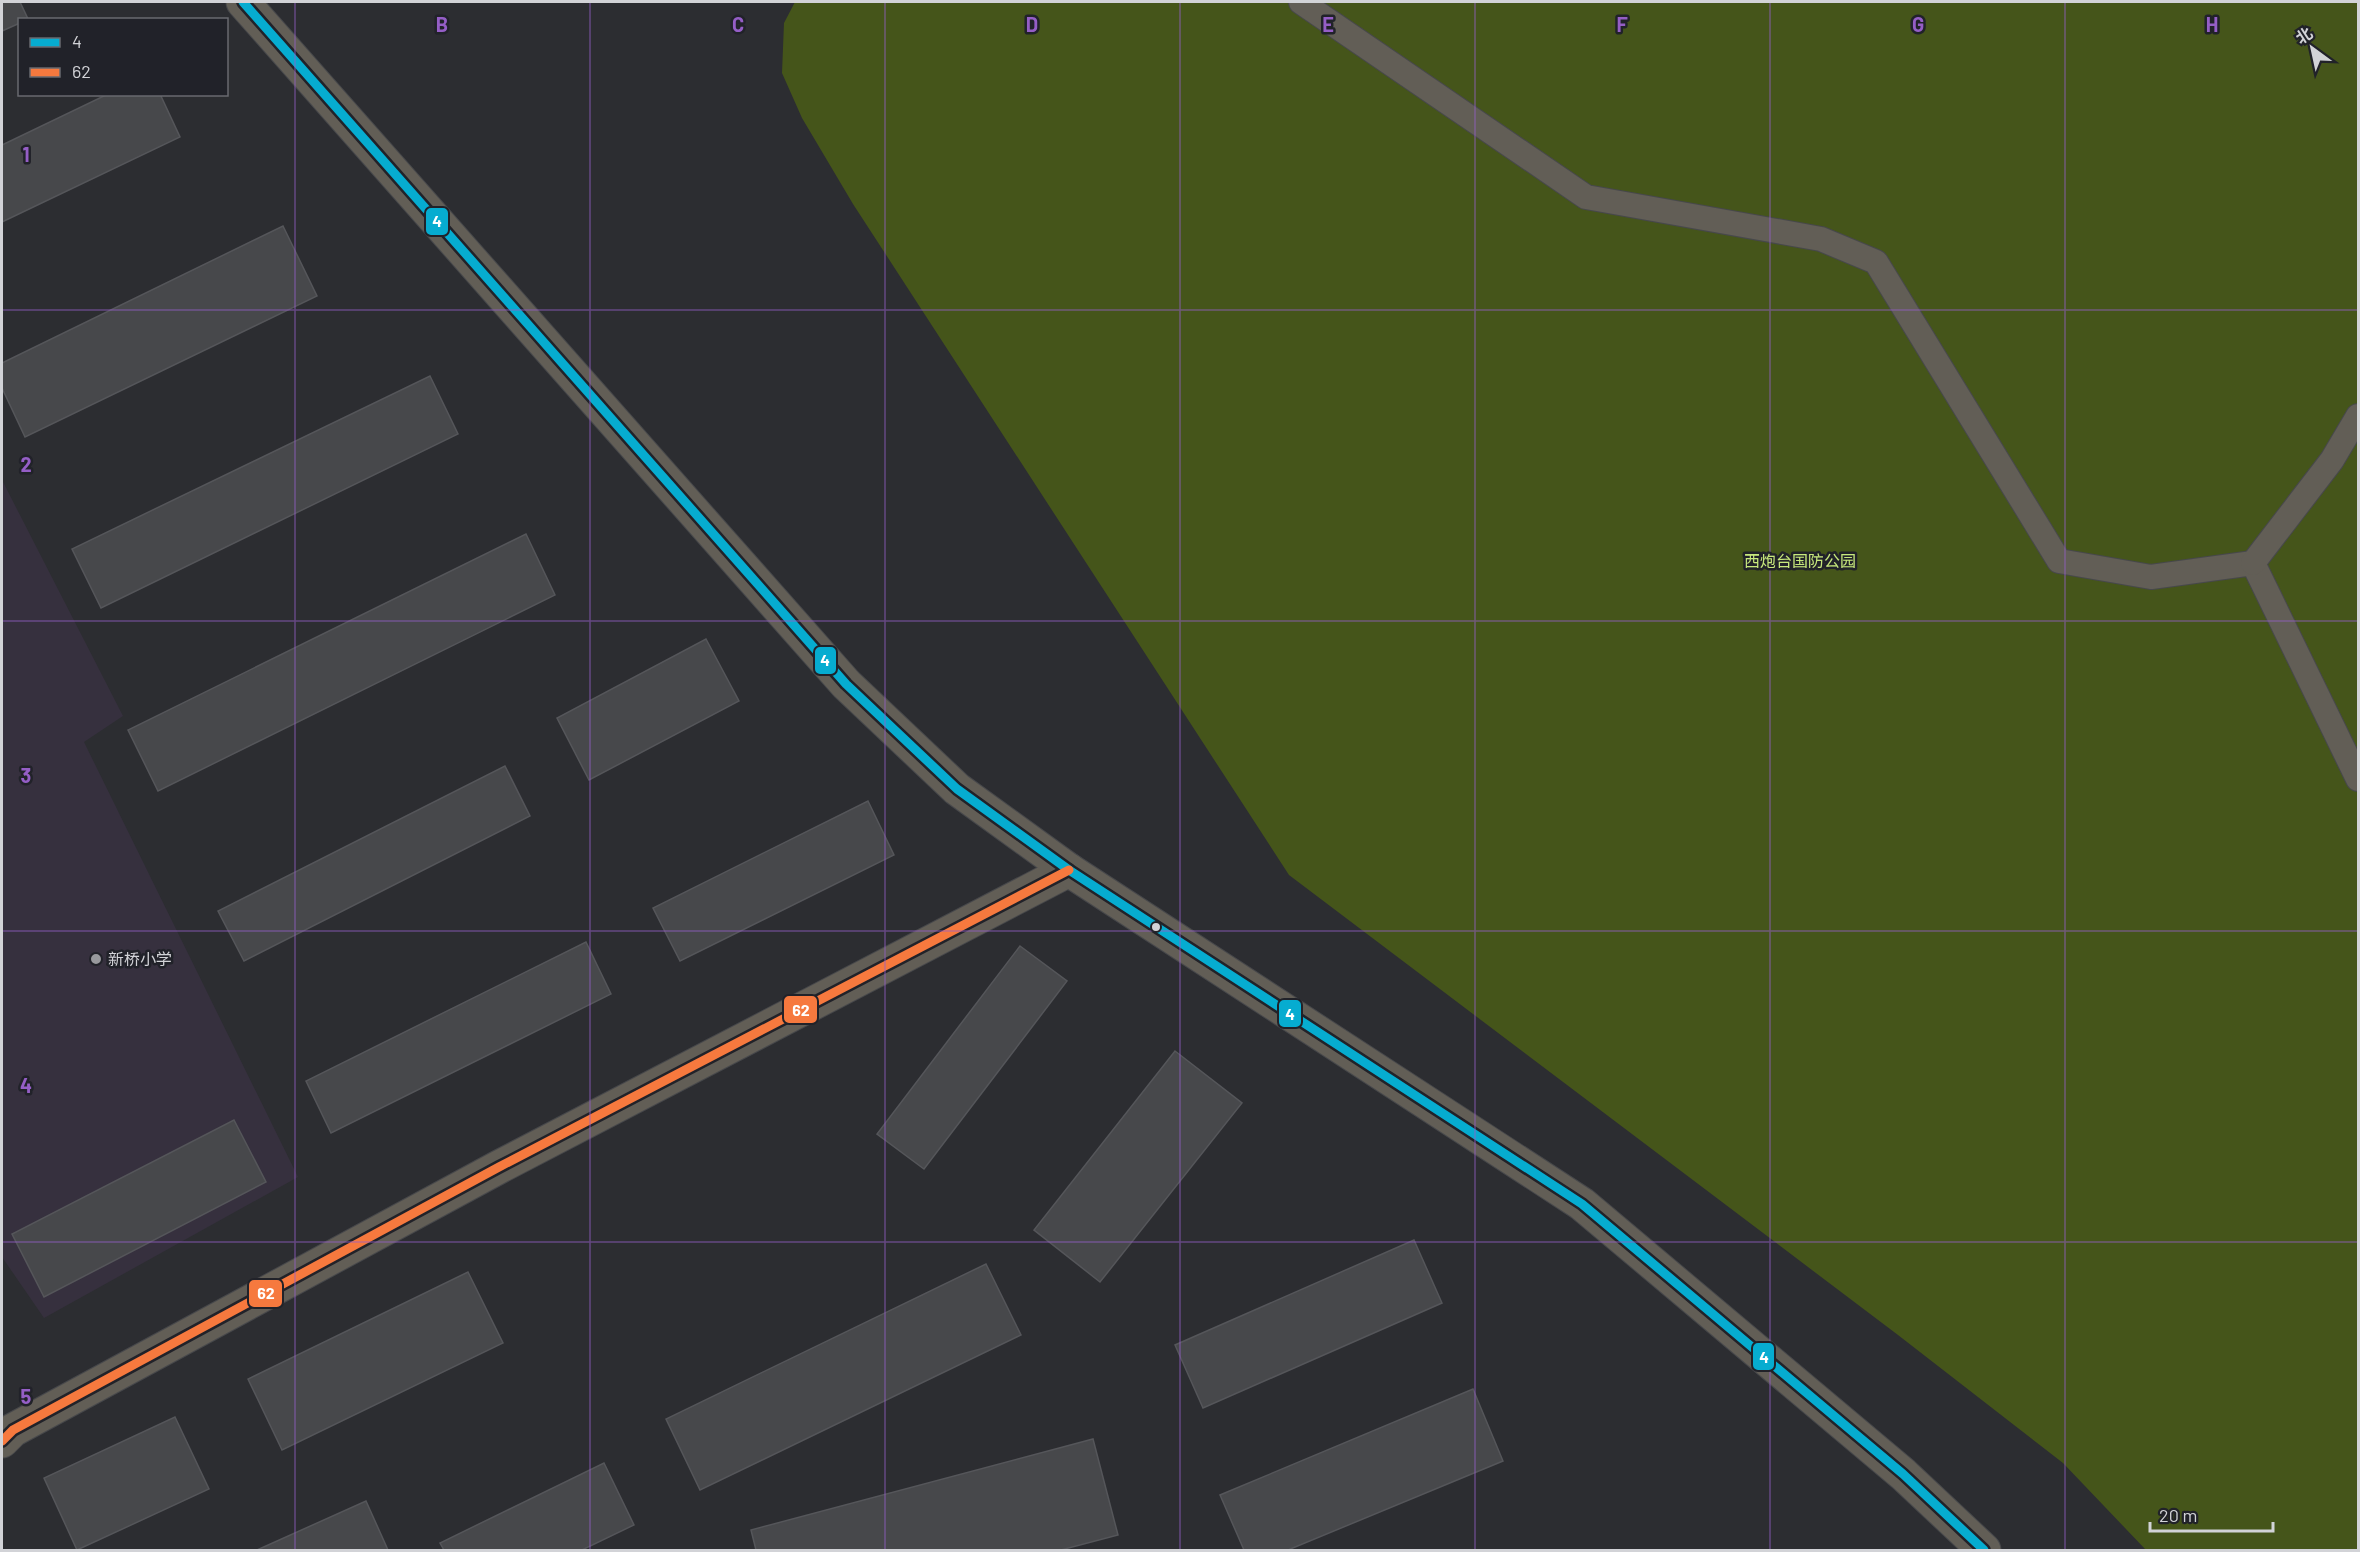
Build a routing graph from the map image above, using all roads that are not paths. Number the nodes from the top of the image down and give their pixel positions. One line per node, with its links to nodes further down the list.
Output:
1 (243, 2): 6 (street)
2 (1301, 2): 4 (lane)
3 (2358, 416): 4 (lane)
4 (2253, 563): 5 (lane)
5 (2358, 779)
6 (1069, 870): 7 (street); 8 (street)
7 (2, 1441)
8 (1984, 1551)

